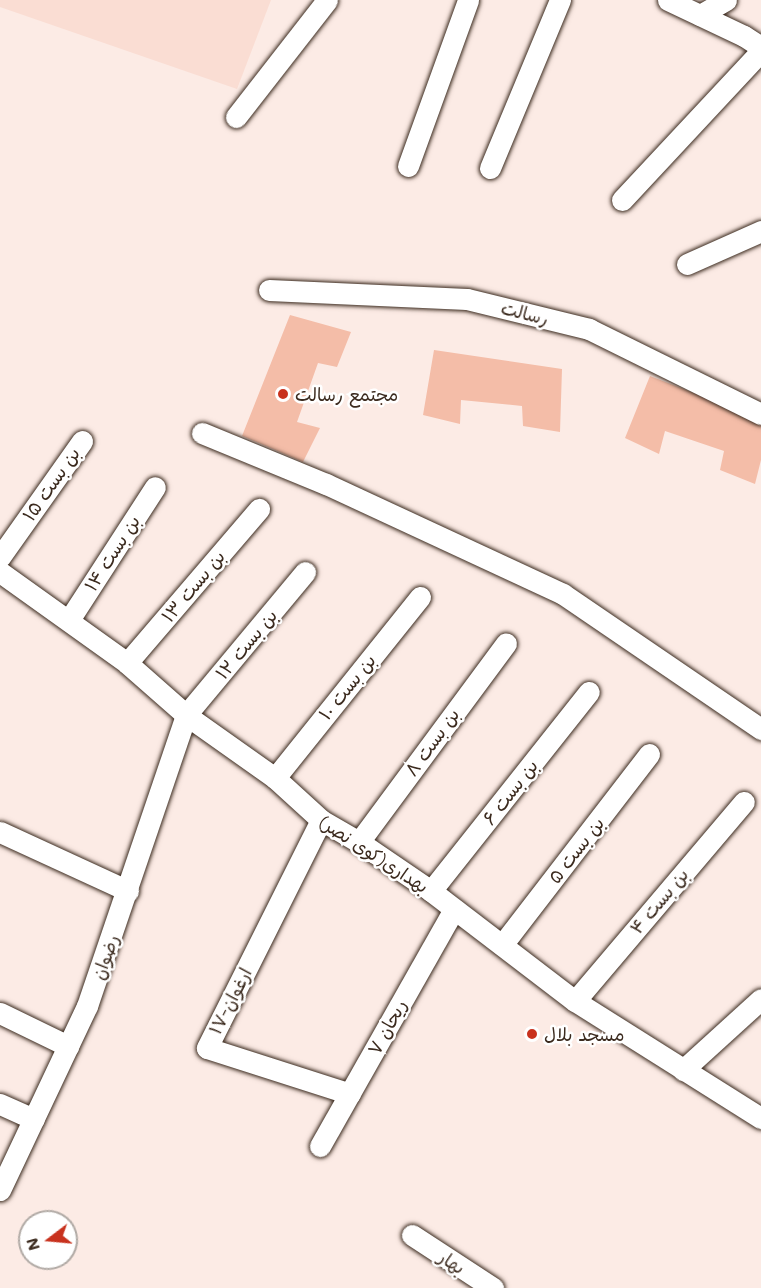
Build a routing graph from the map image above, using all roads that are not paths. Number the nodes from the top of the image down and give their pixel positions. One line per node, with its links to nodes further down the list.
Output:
1 (327, 0): 8 (street)
2 (468, 0): 9 (street)
3 (560, 0): 10 (street)
4 (668, 0): 6 (street)
5 (726, 0): 6 (street)
6 (700, 15): 7 (street)
7 (761, 49): 11 (street)
8 (236, 117)
9 (408, 166)
10 (490, 168)
11 (622, 201)
12 (761, 231): 13 (street)
13 (687, 264)
14 (269, 290): 15 (street, رسالت)
15 (761, 414)
16 (202, 433): 29 (street)
17 (82, 441): 20 (street, بن بست ۱۵)
18 (155, 487): 24 (street, بن بست ۱۴)
19 (258, 509): 26 (street, بن بست ۱۳)
20 (0, 557)
21 (0, 572): 24 (street, بهداری(کوی نصر))
22 (306, 572): 28 (street, بن بست ۱۲)
23 (420, 597): 31 (street, بن بست ۱۰)
24 (69, 620): 26 (street, بهداری(کوی نصر))
25 (506, 642): 35 (street, بن بست ۸)
26 (127, 663): 28 (street, بهداری(کوی نصر))
27 (589, 692): 37 (street, بن بست ۶)
28 (186, 715): 31 (street, بهداری(کوی نصر)); 36 (street, رضوان)
29 (761, 729)
30 (649, 754): 39 (street, بن بست ۵)
31 (275, 778): 33 (street, بهداری(کوی نصر))
32 (744, 802): 41 (street, بن بست ۴)
33 (321, 820): 35 (street, بهداری(کوی نصر)); 45 (street, ارغوان-۱۷)
34 (0, 832): 36 (street)
35 (359, 842): 37 (street, بهداری(کوی نصر))
36 (128, 891): 43 (street, رضوان)
37 (431, 891): 38 (street, بهداری(کوی نصر))
38 (454, 909): 39 (street, بهداری(کوی نصر)); 45 (street, ریحان ۷)
39 (502, 945): 41 (street, بهداری(کوی نصر))
40 (761, 999): 44 (street)
41 (575, 1001): 44 (street, بهداری(کوی نصر))
42 (0, 1012): 43 (street)
43 (68, 1046): 48 (street, رضوان)
44 (683, 1070): 47 (street, بهداری(کوی نصر))
45 (350, 1094): 49 (street, ریحان ۷)
46 (0, 1104): 48 (street)
47 (761, 1118)
48 (34, 1119): 50 (street, رضوان)
49 (320, 1146)
50 (0, 1190)
51 (411, 1235): 52 (street, بهار)
52 (493, 1288)

